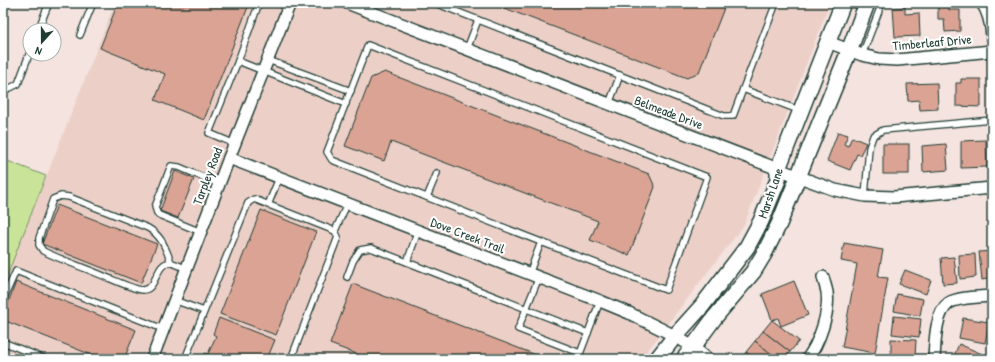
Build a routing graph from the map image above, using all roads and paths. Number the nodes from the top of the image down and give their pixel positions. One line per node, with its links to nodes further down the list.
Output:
1 (49, 3): 13 (lane)
2 (93, 3): 14 (lane)
3 (259, 3): 21 (lane)
4 (290, 3): 20 (street, Tarpley Road)
5 (347, 3): 17 (street, Belmeade Drive)
6 (435, 3): 12 (lane)
7 (776, 3): 26 (lane)
8 (843, 3): 16 (main road, Marsh Lane)
9 (867, 3): 19 (main road, Marsh Lane)
10 (882, 3): 19 (lane)
11 (982, 3): 15 (street)
12 (478, 20): 17 (lane); 24 (lane)
13 (41, 22)
14 (80, 35)
15 (992, 36)
16 (828, 42): 19 (street, Timberleaf Drive); 30 (main road, Marsh Lane)
17 (467, 49): 29 (street, Belmeade Drive)
18 (992, 51): 19 (street, Timberleaf Drive)
19 (856, 53): 36 (main road, Marsh Lane)
20 (268, 60): 23 (street, Tarpley Road); 27 (lane)
21 (238, 61): 23 (lane); 32 (lane)
22 (26, 62): 25 (lane)
23 (263, 72): 28 (lane); 32 (street, Tarpley Road)
24 (620, 75): 26 (lane); 29 (lane)
25 (3, 88)
26 (744, 89): 30 (lane)
27 (351, 91): 28 (lane); 47 (lane)
28 (346, 104): 41 (lane)
29 (609, 104): 34 (street, Belmeade Drive)
30 (801, 111): 34 (main road, Marsh Lane)
31 (992, 120): 40 (lane)
32 (235, 144): 33 (street, Tarpley Road)
33 (229, 158): 37 (street, Dove Creek Trail); 38 (street, Tarpley Road)
34 (778, 169): 36 (street, Belmeade Drive); 62 (main road, Marsh Lane)
35 (437, 173): 41 (lane)
36 (798, 176): 40 (street, Belmeade Drive); 65 (main road, Marsh Lane)
37 (279, 178): 42 (street, Dove Creek Trail); 43 (lane)
38 (219, 184): 46 (street, Tarpley Road); 46 (lane)
39 (992, 188): 40 (street, Belmeade Drive)
40 (865, 196)
41 (427, 197): 47 (lane)
42 (347, 204): 44 (lane); 45 (street, Dove Creek Trail)
43 (268, 205): 44 (lane); 59 (lane)
44 (335, 231): 69 (lane)
45 (418, 231): 49 (lane); 51 (street, Dove Creek Trail)
46 (201, 232): 50 (street, Tarpley Road)
47 (541, 242): 51 (lane)
48 (171, 262): 48 (lane); 50 (lane)
49 (407, 262): 53 (lane); 58 (lane)
50 (186, 268): 56 (street, Tarpley Road)
51 (534, 276): 57 (street, Dove Creek Trail); 58 (lane)
52 (823, 277): 73 (street)
53 (347, 278)
54 (992, 296): 74 (street)
55 (3, 300): 60 (lane)
56 (174, 300): 59 (lane); 60 (street, Tarpley Road)
57 (600, 301): 61 (lane); 62 (street, Dove Creek Trail)
58 (527, 309): 61 (lane); 64 (lane)
59 (204, 311): 68 (lane)
60 (163, 329): 67 (street, Tarpley Road)
61 (588, 333): 64 (lane)
62 (675, 336): 65 (street, Dove Creek Trail); 71 (main road, Marsh Lane)
63 (3, 342): 66 (lane)
64 (580, 353): 70 (lane)
65 (688, 353): 72 (street, Dove Creek Trail)
66 (45, 359)
67 (152, 359)
68 (185, 359)
69 (290, 359)
70 (578, 359)
71 (657, 359)
72 (708, 359)
73 (808, 359)
74 (934, 359)

